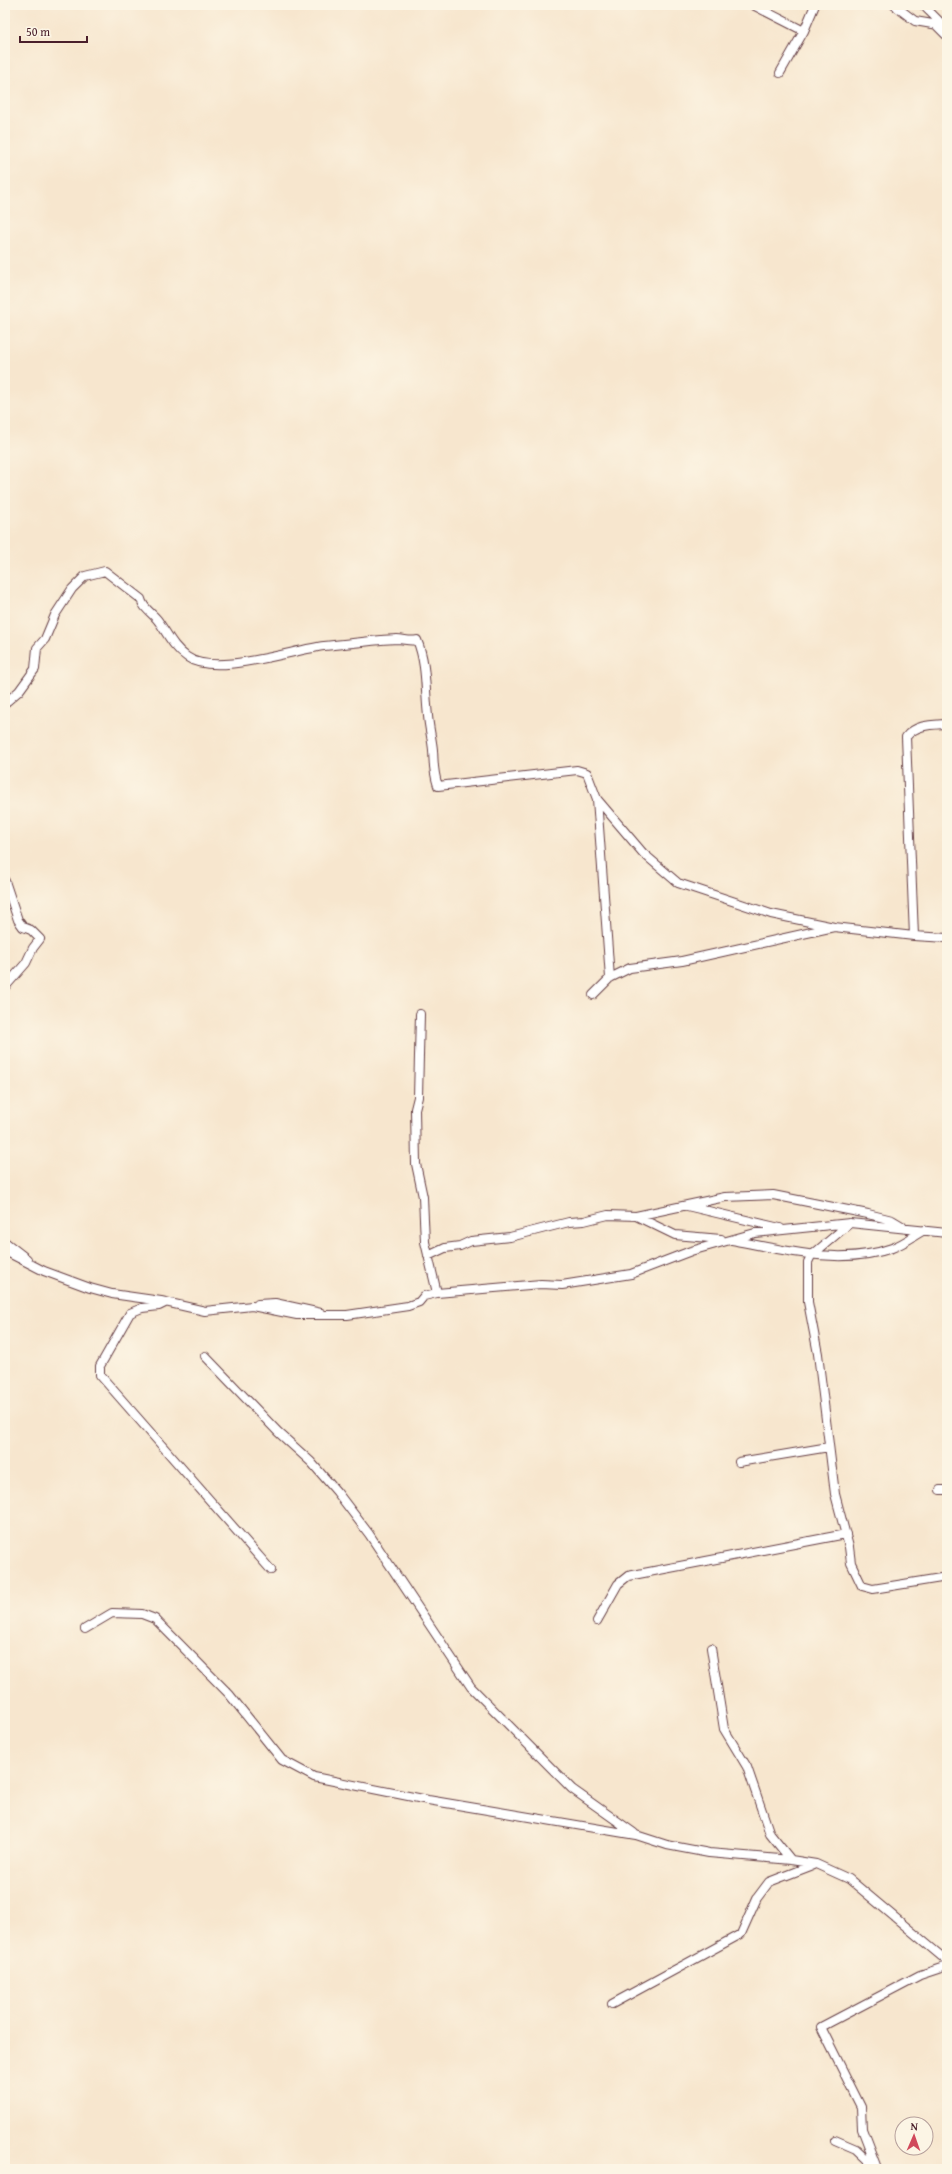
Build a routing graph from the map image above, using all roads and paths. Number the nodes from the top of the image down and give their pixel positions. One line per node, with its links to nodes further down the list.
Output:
1 (753, 5): 7 (street)
2 (815, 5): 7 (street)
3 (894, 5): 5 (street)
4 (923, 5): 6 (street)
5 (935, 25): 6 (street); 8 (street)
6 (946, 27)
7 (804, 30): 9 (street)
8 (947, 36)
9 (780, 73)
10 (5, 703): 12 (street)
11 (947, 724): 15 (street)
12 (597, 799): 14 (street); 17 (street)
13 (5, 881): 18 (street)
14 (834, 927): 15 (street); 17 (street)
15 (914, 936): 16 (street)
16 (947, 938)
17 (610, 978): 19 (street)
18 (5, 987)
19 (593, 995)
20 (420, 1014): 31 (street)
21 (684, 1206): 22 (street); 24 (street); 25 (street)
22 (636, 1216): 28 (street); 31 (street)
23 (850, 1223): 24 (street); 25 (street); 32 (street)
24 (906, 1228): 26 (street)
25 (787, 1230): 28 (street)
26 (924, 1230): 27 (street); 32 (street)
27 (947, 1233)
28 (729, 1240): 32 (street); 34 (street)
29 (5, 1242): 33 (street)
30 (5, 1251): 33 (street)
31 (428, 1256): 34 (street)
32 (811, 1256): 37 (street)
33 (31, 1265): 35 (street)
34 (437, 1293): 35 (street)
35 (166, 1302): 40 (street)
36 (205, 1356): 45 (street)
37 (829, 1447): 38 (street); 39 (street)
38 (740, 1462)
39 (846, 1534): 41 (street); 42 (street)
40 (271, 1570)
41 (947, 1577)
42 (597, 1621)
43 (86, 1629): 45 (street)
44 (711, 1648): 46 (street)
45 (636, 1835): 46 (street)
46 (791, 1860): 47 (street)
47 (816, 1864): 48 (street); 50 (street)
48 (947, 1961)
49 (947, 1966): 52 (street)
50 (612, 2004)
51 (835, 2140): 52 (street)
52 (877, 2169)

